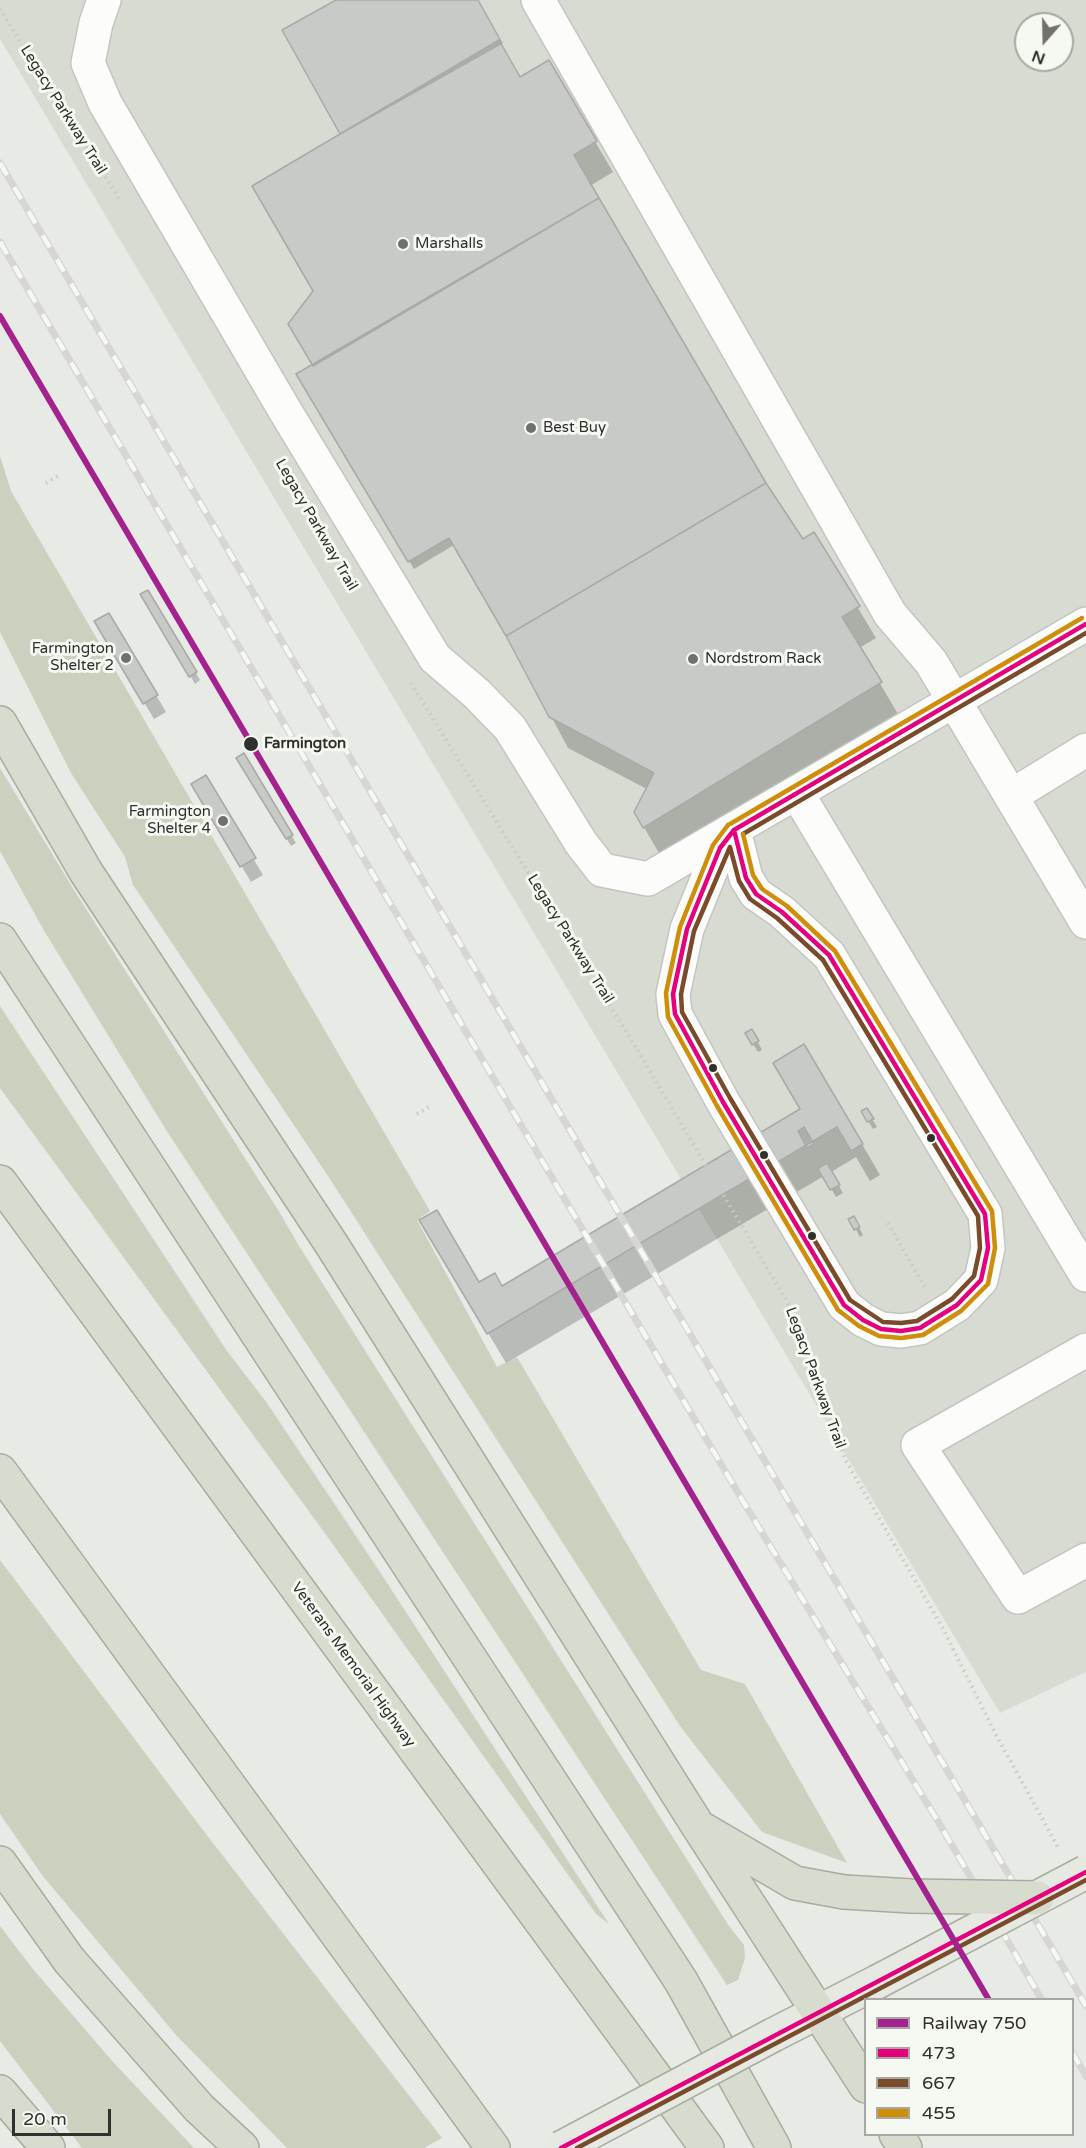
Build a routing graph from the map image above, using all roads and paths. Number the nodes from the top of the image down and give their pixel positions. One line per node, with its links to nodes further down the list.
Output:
1 (104, 0): 14 (street)
2 (538, 0): 9 (street)
3 (0, 9): 4 (path, Legacy Parkway Trail)
4 (127, 211)
5 (59, 475): 6 (path)
6 (45, 483)
7 (1086, 624): 9 (street)
8 (406, 675): 32 (path, Legacy Parkway Trail)
9 (955, 700): 12 (street); 13 (street)
10 (0, 723): 30 (highway)
11 (1086, 750): 13 (street)
12 (797, 793): 14 (street); 24 (street)
13 (1011, 796): 15 (street)
14 (734, 830): 14 (street)
15 (1086, 922)
16 (0, 940): 44 (highway)
17 (431, 1106): 19 (path)
18 (812, 1110): 18 (path); 20 (path)
19 (417, 1114)
20 (827, 1114)
21 (0, 1182): 43 (highway, Veterans Memorial Highway)
22 (441, 1218): 26 (path)
23 (888, 1222): 25 (path)
24 (1086, 1275)
25 (927, 1291)
26 (492, 1313)
27 (1086, 1350): 29 (street)
28 (0, 1471): 41 (highway)
29 (1086, 1560)
30 (698, 1826): 33 (highway, bridge); 34 (highway)
31 (0, 1863): 40 (highway)
32 (1075, 1864): 33 (main road, bridge)
33 (1037, 1898): 34 (main road, bridge)
34 (818, 2011): 35 (highway); 42 (main road, bridge)
35 (864, 2083)
36 (0, 2092): 39 (highway)
37 (0, 2106): 38 (highway)
38 (26, 2148)
39 (48, 2148)
40 (242, 2148)
41 (493, 2148)
42 (561, 2148)
43 (707, 2148)
44 (774, 2148)

